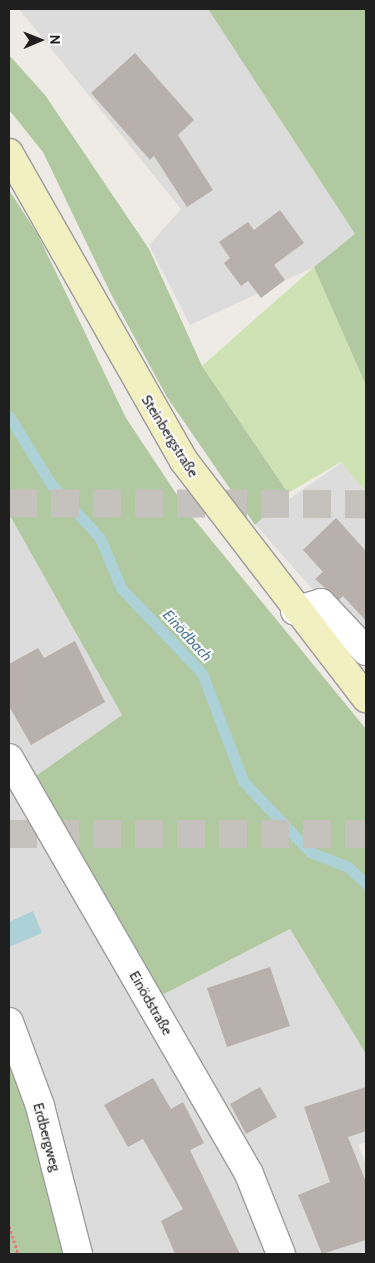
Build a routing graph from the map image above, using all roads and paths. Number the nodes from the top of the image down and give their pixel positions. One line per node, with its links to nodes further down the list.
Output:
1 (9, 153): 2 (main road, Steinbergstraße)
2 (295, 611): 3 (street); 4 (main road, Steinbergstraße)
3 (366, 651)
4 (366, 698)
5 (9, 758): 10 (street, Einödstraße)
6 (9, 1022): 9 (street, Erdbergweg)
7 (9, 1226): 8 (path)
8 (18, 1254)
9 (78, 1254)
10 (281, 1254)

